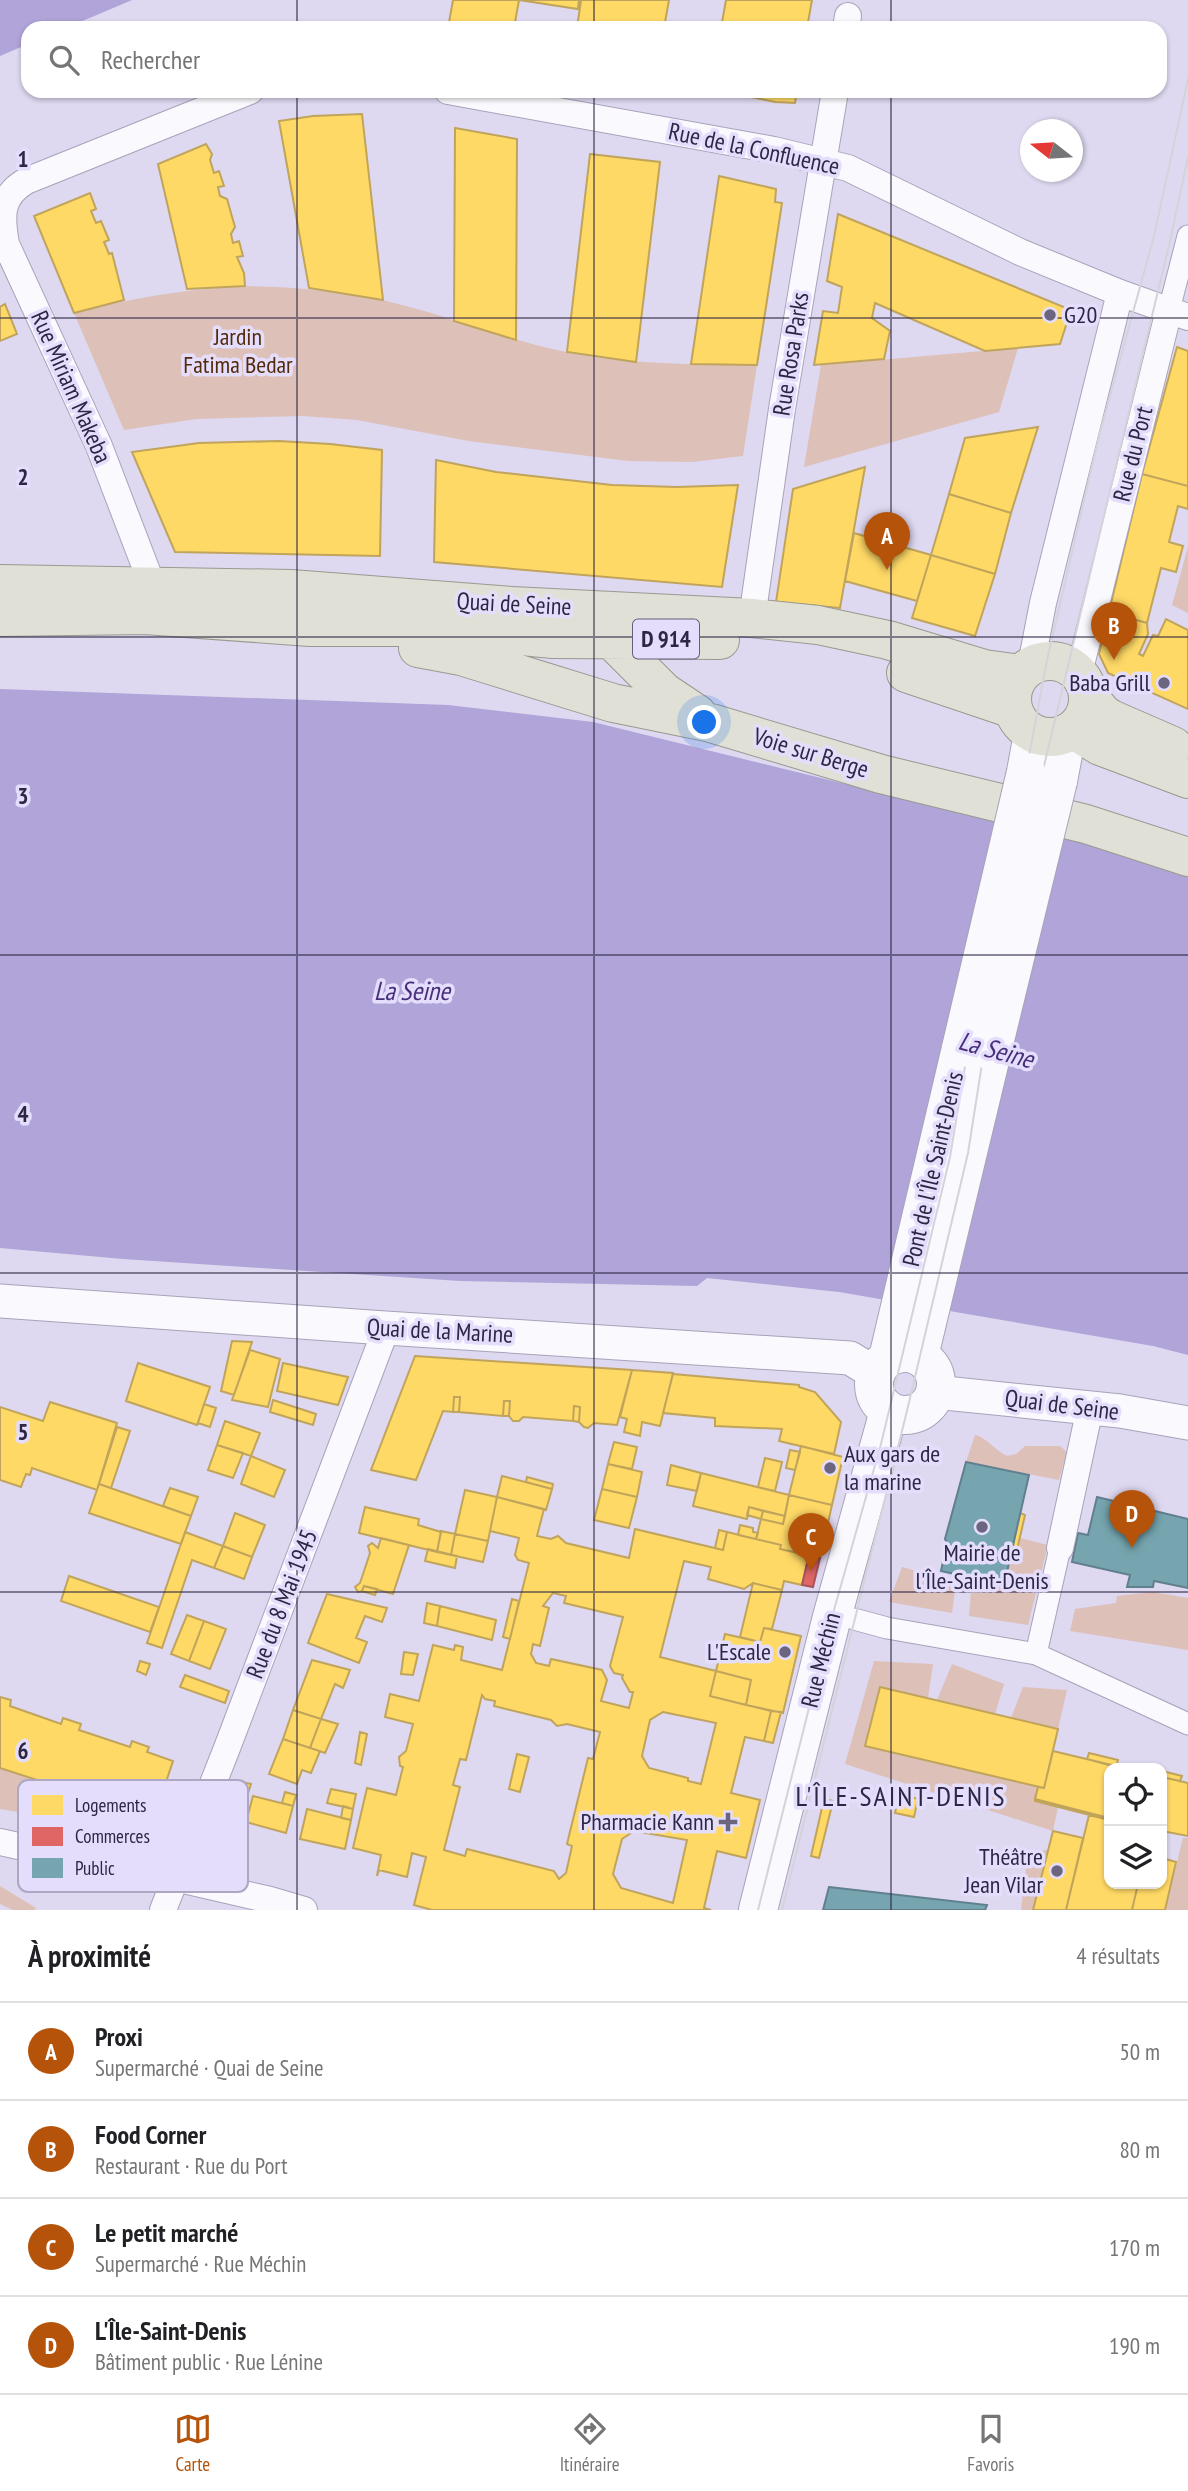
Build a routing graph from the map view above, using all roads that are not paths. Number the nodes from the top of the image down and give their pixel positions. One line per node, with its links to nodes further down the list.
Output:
1 (233, 98): 9 (street, Rue Miriam Makeba)
2 (487, 98): 4 (street, Rue de la Confluence)
3 (834, 98): 4 (street, Rue Rosa Parks)
4 (822, 162): 6 (street, Rue de la Confluence); 12 (street, Rue Rosa Parks)
5 (1187, 243): 7 (street, Rue du Port)
6 (1120, 293): 7 (street, Rue de la Confluence); 15 (street)
7 (1179, 313): 15 (street, Rue du Port)
8 (0, 584): 9 (main road, Quai de Seine / D 914)
9 (153, 587): 10 (main road, Quai de Seine / D 914)
10 (512, 606): 12 (main road, Quai de Seine / D 914); 14 (main road)
11 (0, 617): 13 (main road, Quai de Seine / D 914)
12 (752, 618): 15 (main road, Quai de Seine / D 914)
13 (310, 628): 14 (main road, Quai de Seine / D 914); 16 (main road, Voie sur Berge / D 914)
14 (612, 640): 15 (main road, Quai de Seine / D 914); 16 (main road)
15 (1051, 702): 17 (main road, D 914); 18 (main road, D 914); 22 (main road, Pont de l'Île Saint-Denis, bridge)
16 (711, 723): 19 (main road, Voie sur Berge / D 914)
17 (1188, 752)
18 (1188, 779)
19 (1188, 857)
20 (0, 1301): 21 (street, Quai de la Marine)
21 (386, 1329): 22 (street, Quai de la Marine); 31 (street, Rue du 8 Mai 1945)
22 (901, 1349): 23 (main road); 25 (main road)
23 (935, 1392): 24 (street, Quai de Seine); 25 (main road)
24 (1090, 1408): 26 (street, Quai de Seine); 27 (street)
25 (897, 1413): 28 (main road, Rue Méchin); 38 (main road, Rue Méchin)
26 (1188, 1423)
27 (1059, 1548): 29 (street)
28 (853, 1619): 29 (street); 39 (main road, Rue Méchin)
29 (1036, 1654): 30 (street)
30 (1188, 1724)
31 (214, 1780)
32 (0, 1842): 33 (street)
33 (18, 1846)
34 (169, 1892): 36 (street, Rue du 8 Mai 1945)
35 (231, 1892): 37 (street)
36 (163, 1910)
37 (304, 1910)
38 (758, 1910)
39 (782, 1910)

